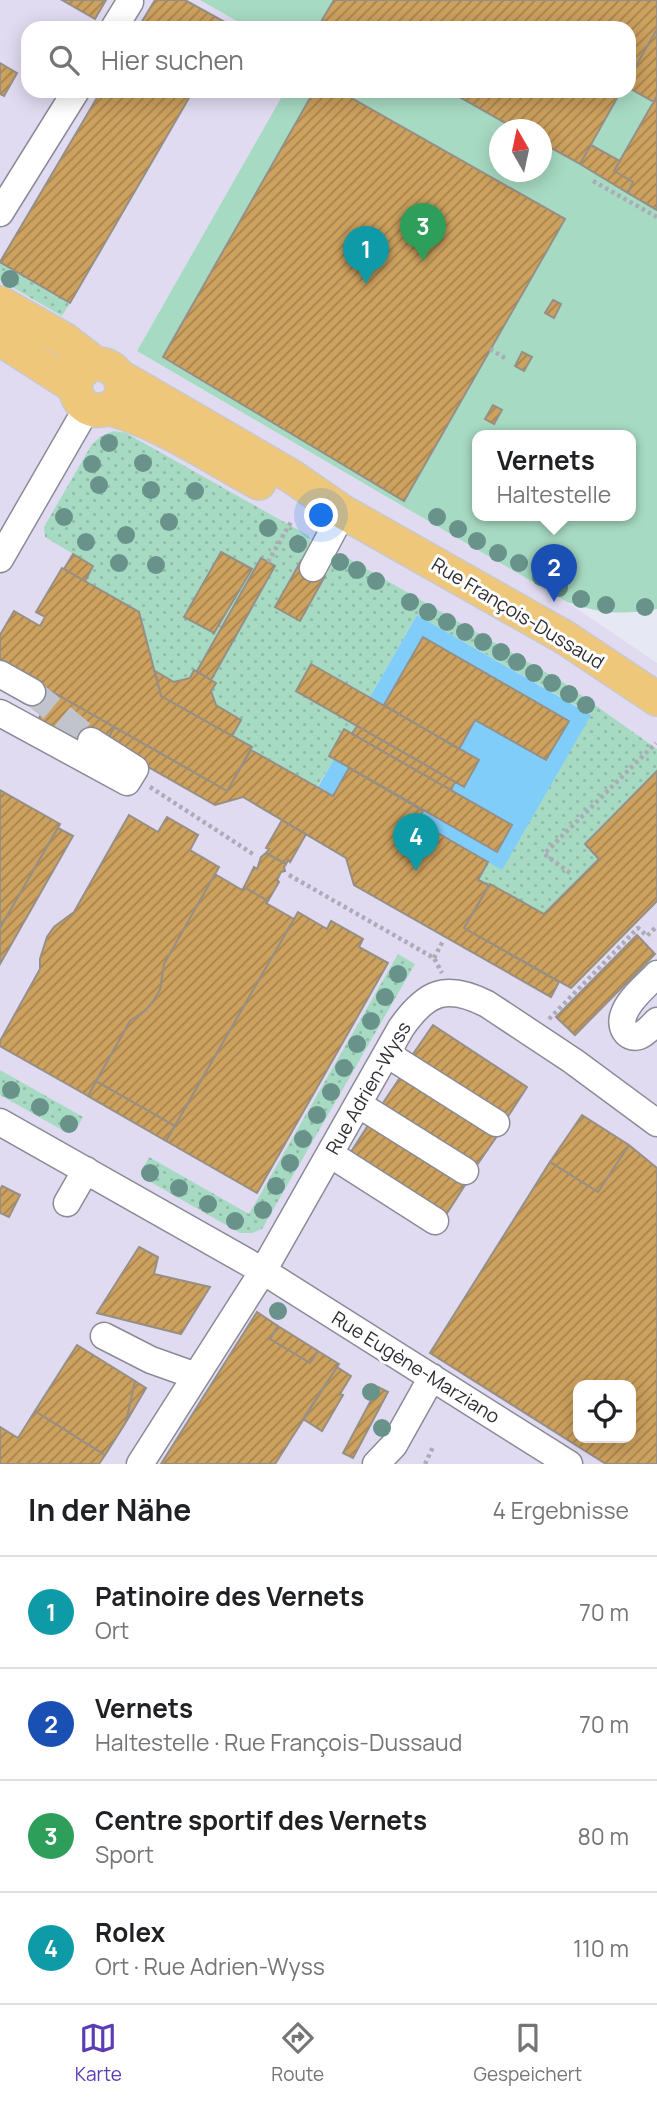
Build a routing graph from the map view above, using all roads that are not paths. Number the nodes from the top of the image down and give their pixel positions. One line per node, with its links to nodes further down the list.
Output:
1 (130, 2): 2 (street)
2 (118, 21)
3 (72, 98): 4 (street)
4 (0, 213)
5 (0, 303): 7 (main road, Rue François-Dussaud)
6 (0, 339): 7 (main road, Rue François-Dussaud)
7 (97, 388): 8 (main road, Rue François-Dussaud); 9 (street)
8 (343, 512): 10 (street); 13 (main road, Rue François-Dussaud)
9 (0, 559)
10 (313, 568)
11 (0, 674): 12 (street)
12 (32, 692)
13 (656, 694)
14 (0, 713): 15 (street)
15 (91, 741)
16 (657, 974): 17 (street)
17 (657, 1021)
18 (387, 1054): 19 (street, Rue Adrien-Wyss); 21 (street); 22 (street, Rue Adrien-Wyss)
19 (358, 1104): 23 (street, Rue Adrien-Wyss); 25 (street)
20 (0, 1122): 24 (street, Rue Eugène-Marziano)
21 (496, 1123)
22 (657, 1123)
23 (330, 1154): 27 (street); 28 (street, Rue Adrien-Wyss)
24 (86, 1170): 26 (street); 28 (street, Rue Eugène-Marziano)
25 (465, 1171)
26 (67, 1203)
27 (435, 1221)
28 (263, 1271): 30 (street); 31 (street, Rue Eugène-Marziano)
29 (104, 1336): 30 (street)
30 (196, 1376): 33 (street)
31 (432, 1377): 32 (street); 34 (street, Rue Eugène-Marziano)
32 (390, 1458)
33 (140, 1464)
34 (569, 1464)

